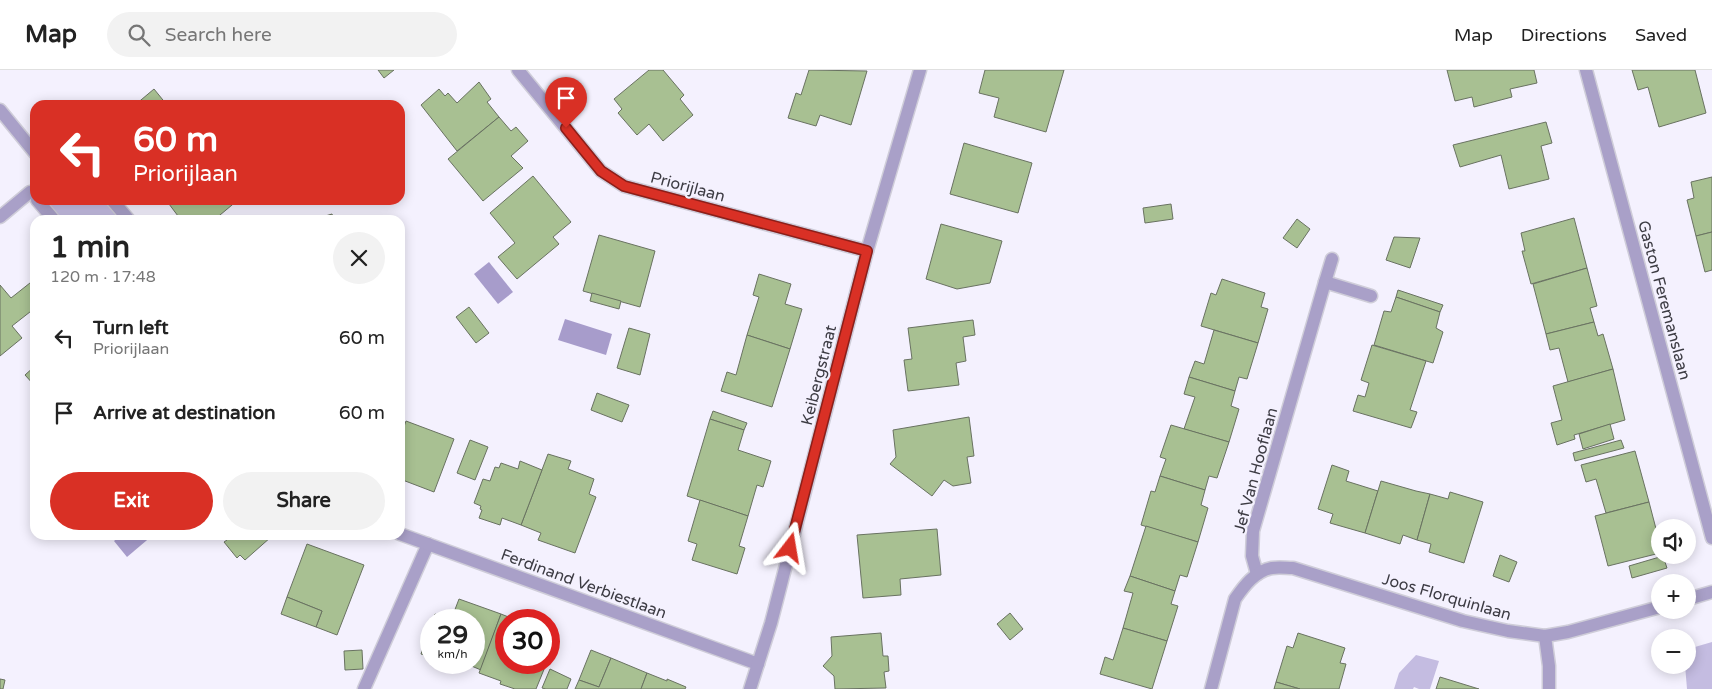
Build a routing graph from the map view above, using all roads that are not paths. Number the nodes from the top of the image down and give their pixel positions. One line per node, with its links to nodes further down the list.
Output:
1 (518, 70): 10 (street, Priorijlaan)
2 (920, 70): 10 (street, Keibergstraat)
3 (1586, 70): 15 (street, Gaston Feremanslaan)
4 (0, 110): 5 (street)
5 (30, 147)
6 (30, 196): 9 (street)
7 (116, 205): 8 (street)
8 (125, 215)
9 (0, 217)
10 (867, 251): 22 (street, Keibergstraat)
11 (1332, 259): 12 (street, Jef Van Hooflaan)
12 (1325, 282): 13 (street); 17 (street, Jef Van Hooflaan)
13 (1371, 296)
14 (405, 536): 16 (street, Ferdinand Verbiestlaan)
15 (1712, 538)
16 (428, 544): 22 (street, Ferdinand Verbiestlaan); 23 (street)
17 (1257, 574): 21 (street, Joos Florquinlaan); 25 (street)
18 (1712, 592): 19 (street)
19 (1696, 597)
20 (1651, 609): 21 (street, Joos Florquinlaan)
21 (1545, 636): 26 (street)
22 (758, 664): 24 (street, Keibergstraat)
23 (364, 689)
24 (750, 689)
25 (1211, 689)
26 (1549, 689)

